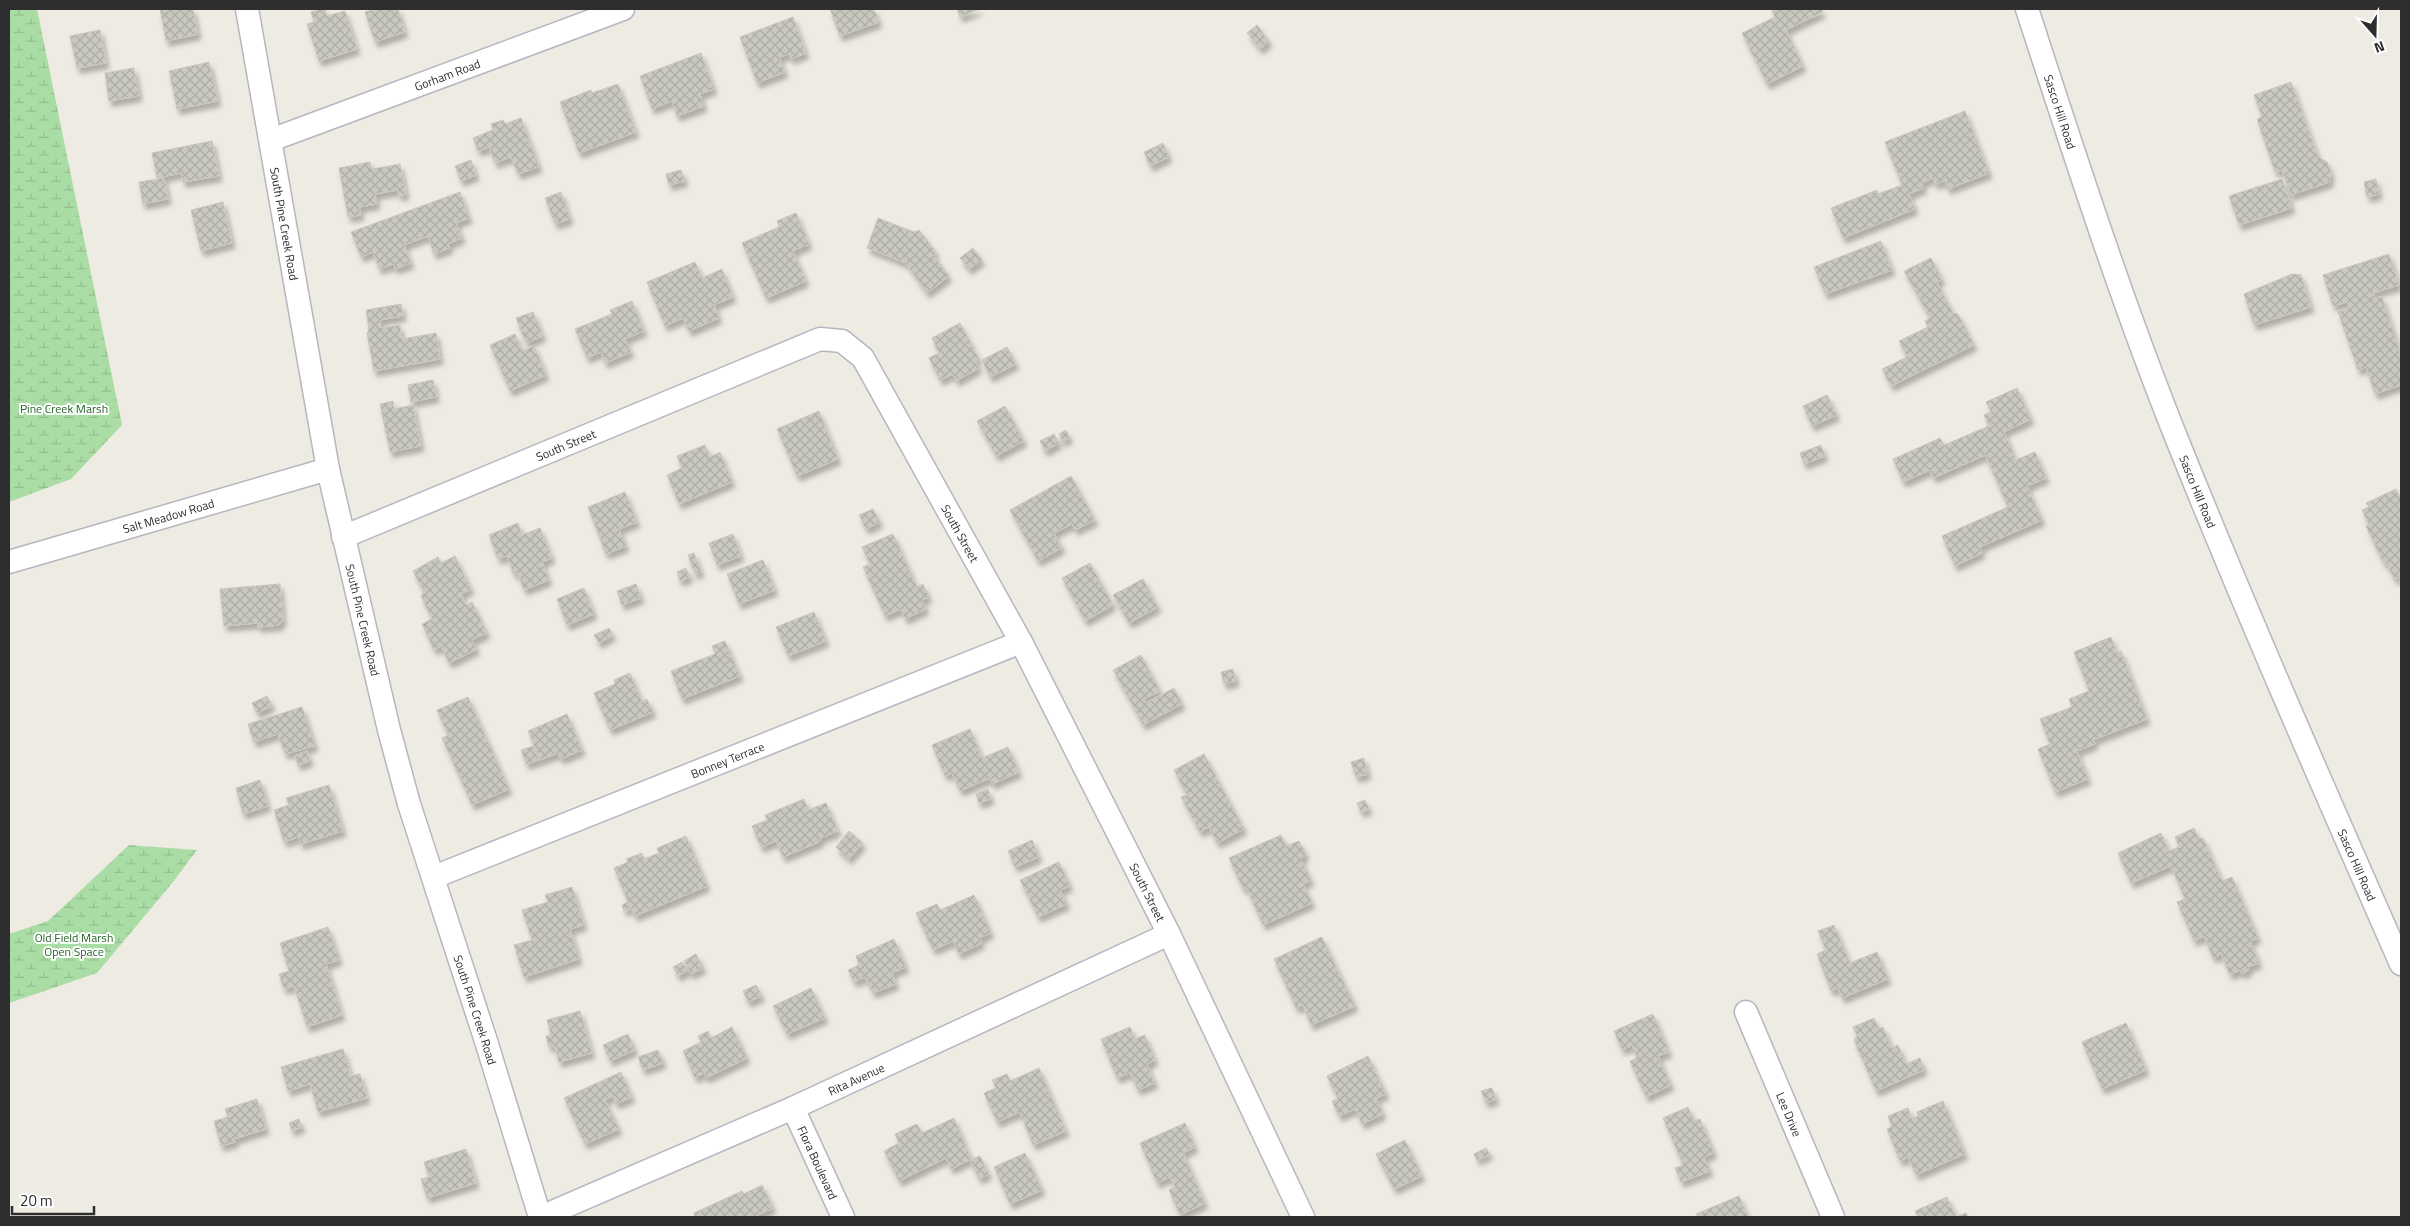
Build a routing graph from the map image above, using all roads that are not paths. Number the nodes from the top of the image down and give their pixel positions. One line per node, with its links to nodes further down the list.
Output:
1 (247, 9): 4 (street, South Pine Creek Road)
2 (622, 9): 4 (street, Gorham Road)
3 (2027, 9): 11 (street, Sasco Hill Road)
4 (271, 140): 5 (street, South Pine Creek Road)
5 (328, 469): 6 (street, South Pine Creek Road); 7 (street, Salt Meadow Road)
6 (343, 537): 8 (street, South Street); 9 (street, South Pine Creek Road)
7 (9, 562)
8 (1020, 642): 9 (street, Bonney Terrace); 10 (street, South Street)
9 (434, 877): 14 (street, South Pine Creek Road)
10 (1169, 934): 13 (street, Rita Avenue); 16 (street, South Street)
11 (2401, 964)
12 (1746, 1012): 17 (street, Lee Drive)
13 (793, 1108): 14 (street, Rita Avenue); 15 (street, Flora Boulevard)
14 (540, 1217)
15 (843, 1217)
16 (1303, 1217)
17 (1833, 1217)

